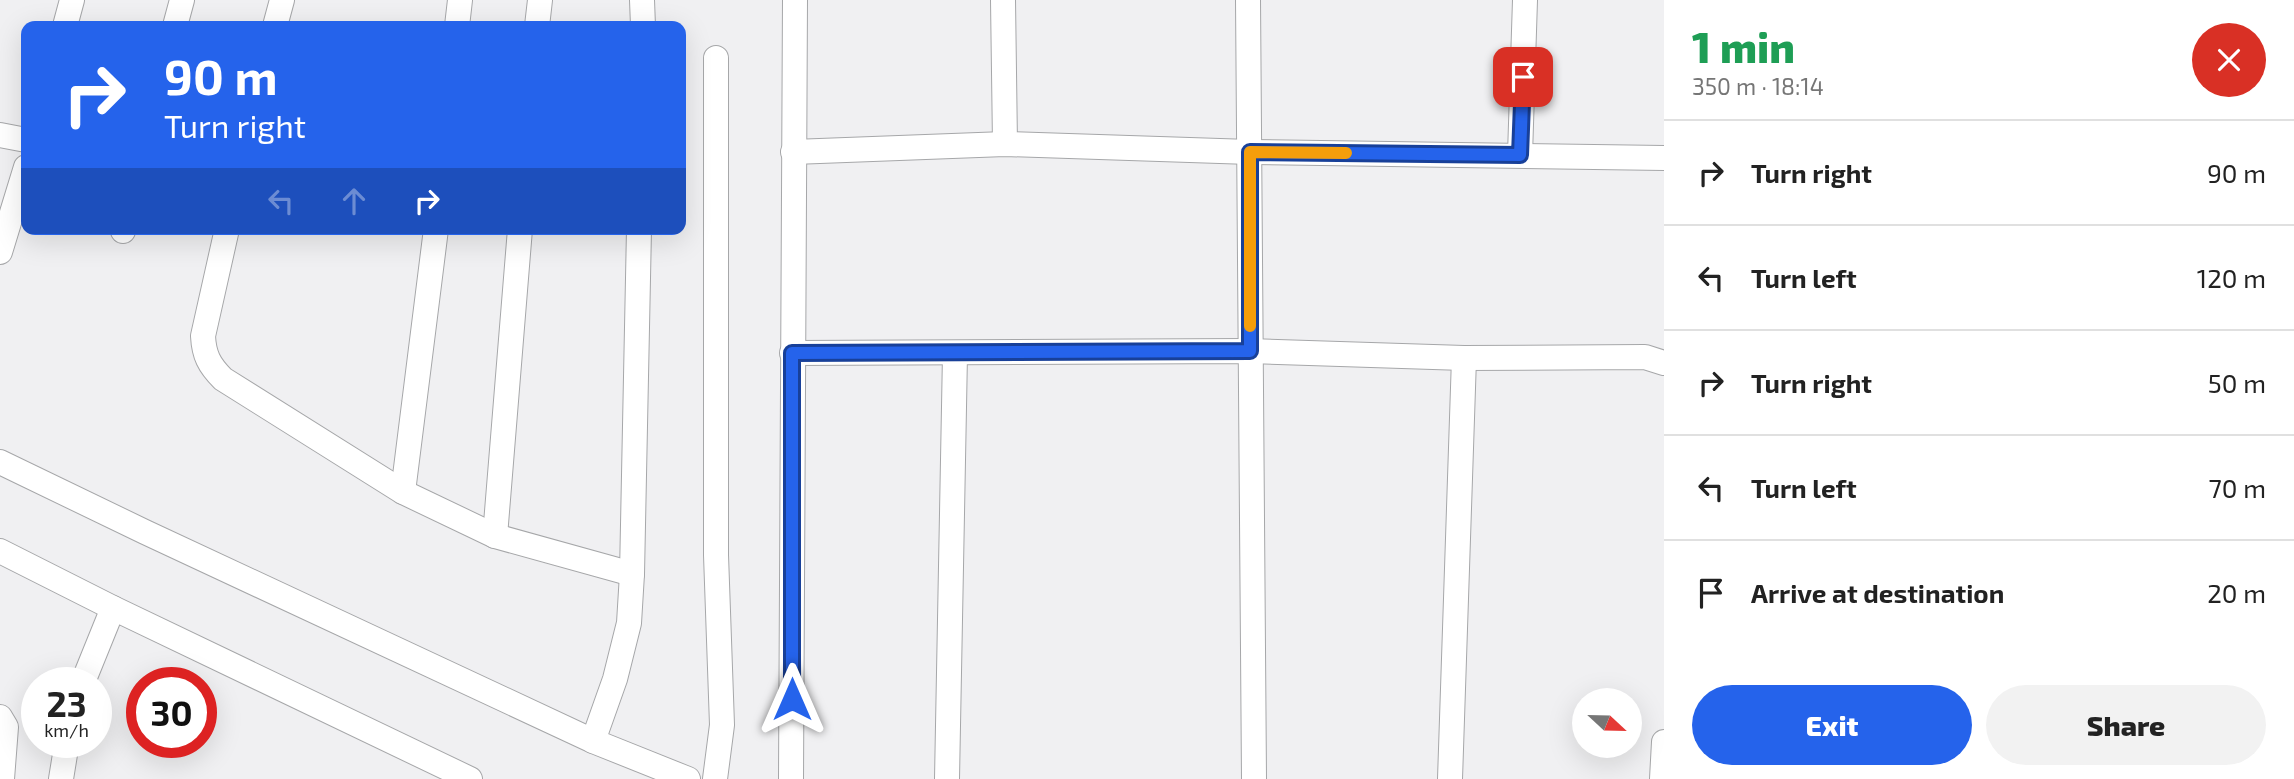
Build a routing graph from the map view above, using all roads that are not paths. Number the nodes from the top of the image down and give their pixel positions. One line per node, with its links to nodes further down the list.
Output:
1 (72, 0): 11 (street)
2 (182, 0): 12 (street)
3 (282, 0): 13 (street)
4 (460, 0): 14 (street)
5 (540, 0): 15 (street)
6 (642, 0): 16 (street)
7 (795, 0): 21 (street)
8 (1003, 0): 20 (street)
9 (1248, 0): 22 (street)
10 (1525, 0): 23 (street)
11 (66, 21)
12 (177, 21)
13 (276, 21)
14 (458, 21)
15 (538, 21)
16 (643, 21)
17 (716, 58): 51 (street)
18 (0, 135): 19 (street)
19 (21, 139)
20 (1005, 144): 21 (street); 22 (street)
21 (793, 152): 32 (street)
22 (1250, 152): 23 (street); 31 (street)
23 (1520, 155): 24 (street)
24 (1664, 158)
25 (21, 183): 30 (street)
26 (226, 235): 37 (street)
27 (435, 235): 37 (street)
28 (520, 235): 38 (street)
29 (639, 235): 40 (street)
30 (0, 252)
31 (1250, 351): 33 (street); 34 (street); 54 (street)
32 (792, 353): 33 (street); 52 (street)
33 (955, 354): 53 (street)
34 (1464, 358): 35 (street); 55 (street)
35 (1664, 363)
36 (0, 462): 44 (street)
37 (403, 492): 38 (street)
38 (495, 536): 40 (street)
39 (0, 551): 41 (street)
40 (632, 574): 44 (street)
41 (113, 608): 42 (street); 49 (street)
42 (89, 667)
43 (0, 716): 47 (street)
44 (593, 741): 50 (street)
45 (1664, 742): 56 (street)
46 (64, 758): 48 (street)
47 (2, 779)
48 (61, 779)
49 (470, 779)
50 (688, 779)
51 (715, 779)
52 (792, 779)
53 (947, 779)
54 (1254, 779)
55 (1450, 779)
56 (1662, 779)

